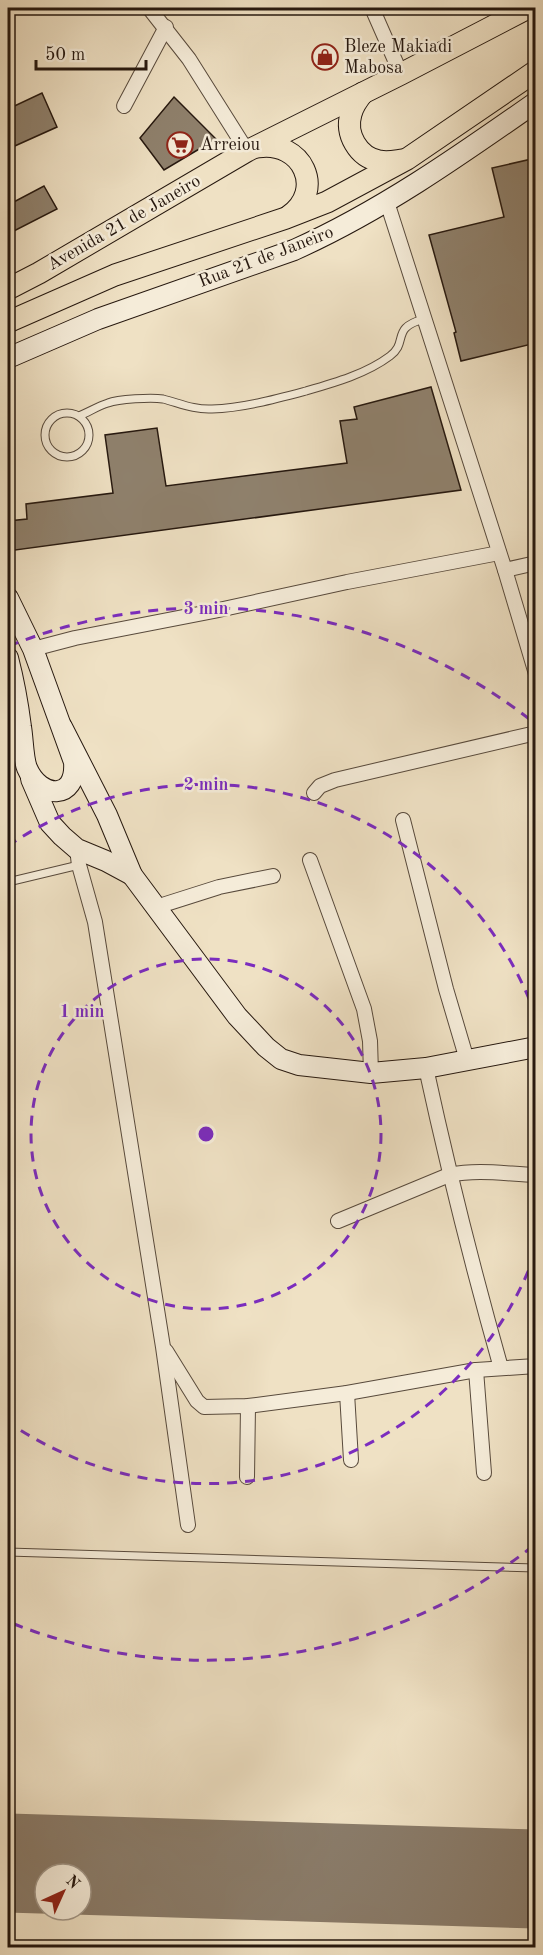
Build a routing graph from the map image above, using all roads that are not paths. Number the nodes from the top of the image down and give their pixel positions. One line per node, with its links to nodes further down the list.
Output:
1 (149, 8): 4 (street)
2 (372, 8): 6 (street)
3 (528, 8): 6 (main road, Avenida 21 de Janeiro)
4 (166, 27): 9 (street); 10 (street)
5 (536, 71): 11 (main road, Avenida 21 de Janeiro)
6 (401, 74): 7 (main road, Avenida 21 de Janeiro)
7 (363, 93): 10 (main road, Avenida 21 de Janeiro); 11 (main road)
8 (536, 102): 12 (street, Rua 21 de Janeiro)
9 (124, 106)
10 (251, 149): 13 (main road); 14 (main road, Avenida 21 de Janeiro)
11 (404, 160): 13 (main road, Avenida 21 de Janeiro)
12 (387, 202): 16 (street); 19 (street, Rua 21 de Janeiro)
13 (286, 218): 15 (main road, Avenida 21 de Janeiro)
14 (8, 289)
15 (45, 305): 17 (main road, Avenida 21 de Janeiro); 18 (street)
16 (424, 319): 20 (lane); 21 (street)
17 (8, 322)
18 (8, 329)
19 (8, 358)
20 (79, 416): 20 (lane)
21 (499, 553): 23 (street); 26 (street)
22 (536, 563): 23 (street)
23 (505, 570): 25 (street)
24 (8, 598): 26 (street)
25 (531, 645): 28 (street)
26 (33, 649): 30 (street)
27 (8, 658): 32 (street)
28 (536, 674)
29 (8, 720): 32 (street)
30 (62, 728): 32 (street); 37 (street)
31 (536, 733): 33 (street)
32 (27, 768): 35 (street)
33 (314, 793)
34 (403, 820): 42 (street)
35 (78, 857): 37 (street); 39 (lane); 48 (street)
36 (310, 860): 44 (street)
37 (132, 875): 40 (street)
38 (273, 876): 40 (street)
39 (8, 882)
40 (156, 907): 44 (street)
41 (536, 1047): 42 (street)
42 (467, 1060): 43 (street)
43 (426, 1068): 44 (street); 45 (street)
44 (371, 1073)
45 (449, 1175): 46 (street); 47 (street); 50 (street)
46 (536, 1175)
47 (338, 1221)
48 (164, 1347): 53 (street); 57 (street)
49 (536, 1366): 50 (street)
50 (501, 1368): 51 (street)
51 (476, 1370): 52 (street); 55 (street)
52 (347, 1393): 53 (street); 54 (street)
53 (248, 1406): 56 (street)
54 (351, 1461)
55 (484, 1473)
56 (247, 1477)
57 (188, 1525)
58 (8, 1552): 59 (lane)
59 (536, 1568)

